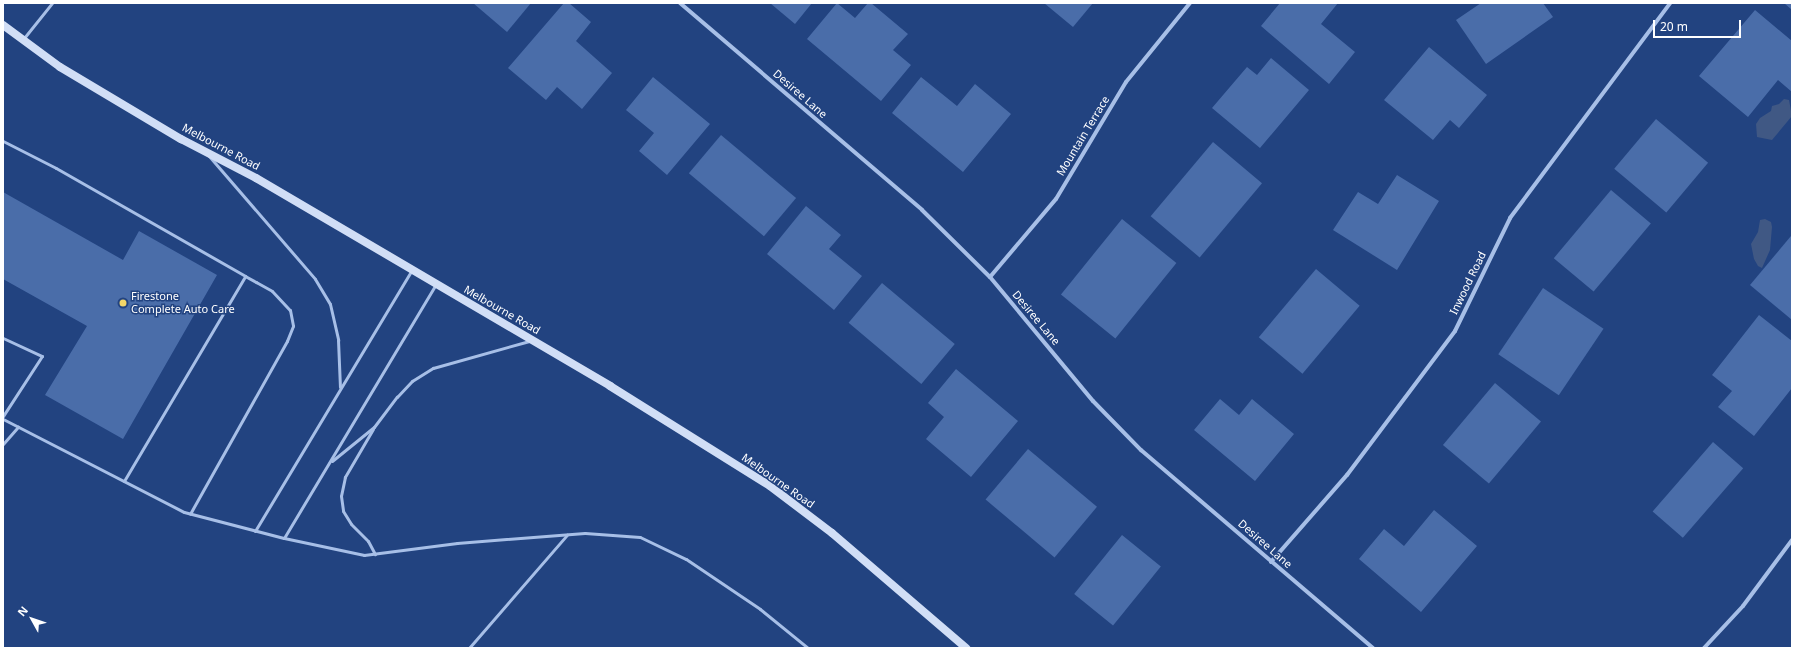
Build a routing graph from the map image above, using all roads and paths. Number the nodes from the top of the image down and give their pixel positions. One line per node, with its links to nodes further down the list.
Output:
1 (52, 3): 6 (lane)
2 (680, 3): 11 (street, Desiree Lane)
3 (1190, 3): 11 (street, Mountain Terrace)
4 (1670, 3): 29 (street, Inwood Road)
5 (3, 25): 6 (main road, Melbourne Road)
6 (22, 40): 8 (main road, Melbourne Road)
7 (3, 141): 10 (lane)
8 (204, 151): 9 (main road, Melbourne Road); 15 (lane)
9 (412, 270): 12 (main road, Melbourne Road); 15 (lane)
10 (245, 276): 22 (lane); 23 (lane)
11 (990, 277): 29 (street, Desiree Lane)
12 (436, 284): 14 (main road, Melbourne Road); 21 (lane)
13 (3, 338): 16 (lane)
14 (532, 340): 19 (lane); 32 (main road, Melbourne Road)
15 (340, 387): 24 (lane)
16 (3, 416)
17 (3, 420): 18 (lane)
18 (18, 427): 20 (lane); 22 (lane)
19 (374, 427): 21 (lane); 28 (lane)
20 (3, 444)
21 (329, 464): 26 (lane)
22 (124, 481): 23 (lane)
23 (190, 514): 24 (lane)
24 (255, 531): 26 (lane)
25 (567, 535): 28 (lane); 30 (lane); 31 (lane)
26 (284, 538): 28 (lane)
27 (1792, 540): 34 (street)
28 (375, 554)
29 (1271, 562): 33 (street, Desiree Lane)
30 (469, 648)
31 (808, 648)
32 (966, 648)
33 (1373, 648)
34 (1704, 648)

